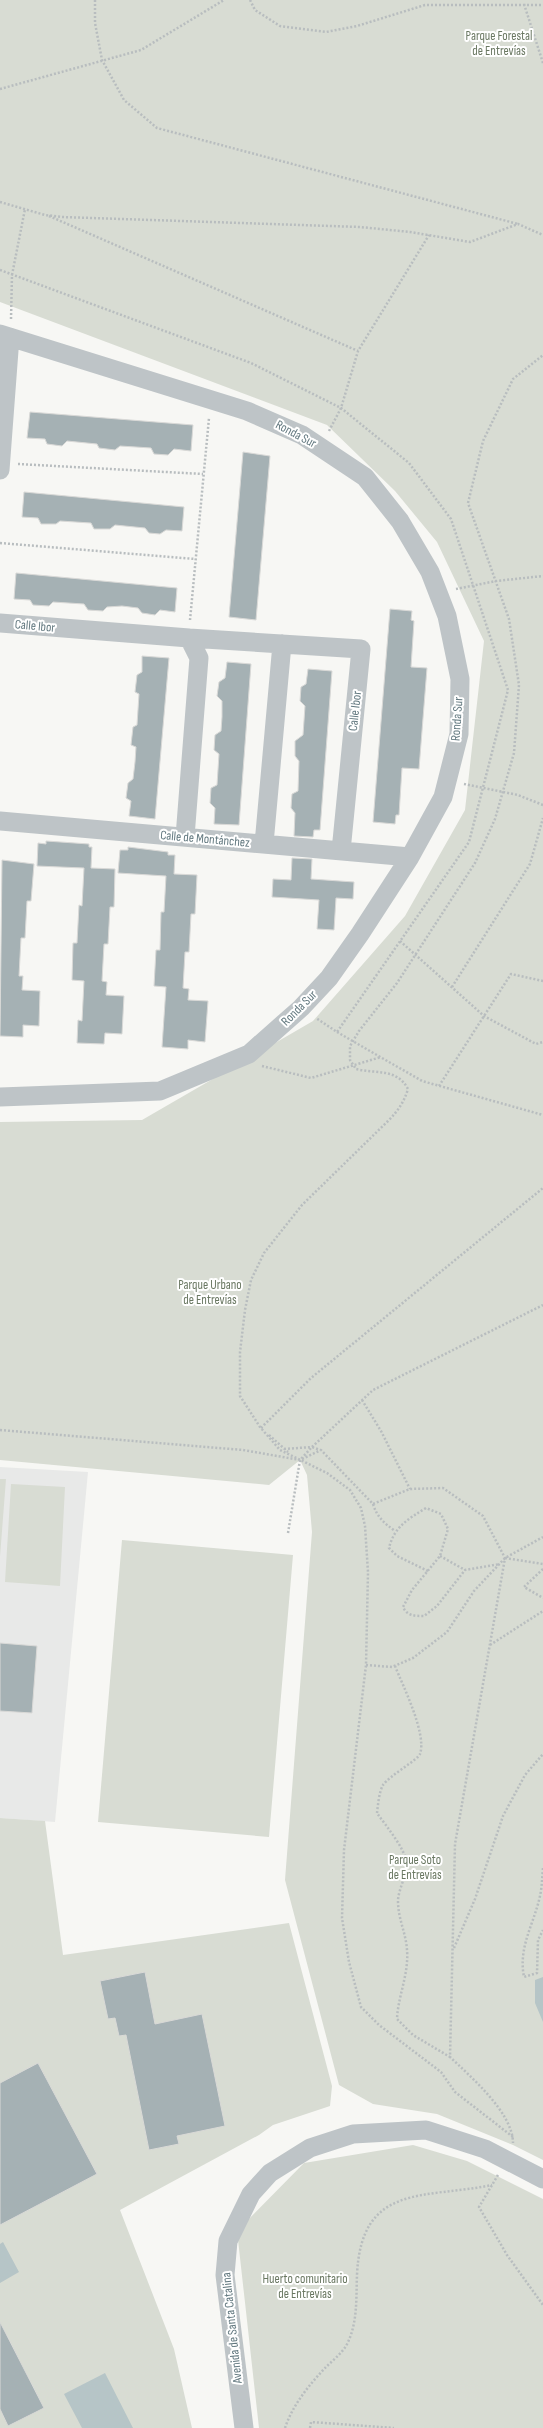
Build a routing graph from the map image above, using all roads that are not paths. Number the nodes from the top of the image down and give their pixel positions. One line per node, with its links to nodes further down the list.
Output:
1 (5, 335): 2 (street); 11 (street, Ronda Sur)
2 (0, 463): 3 (street)
3 (0, 470)
4 (0, 623): 5 (street, Calle Ibor)
5 (189, 638): 6 (street, Calle Ibor); 8 (street)
6 (282, 644): 9 (street); 10 (street, Calle Ibor)
7 (0, 821): 8 (street, Calle de Montánchez)
8 (185, 838): 9 (street, Calle de Montánchez)
9 (264, 844): 10 (street, Calle de Montánchez)
10 (342, 851): 11 (street, Calle de Montánchez)
11 (410, 857): 12 (street, Ronda Sur)
12 (0, 1097)
13 (543, 2179): 14 (street, Avenida de Santa Catalina)
14 (244, 2428)

